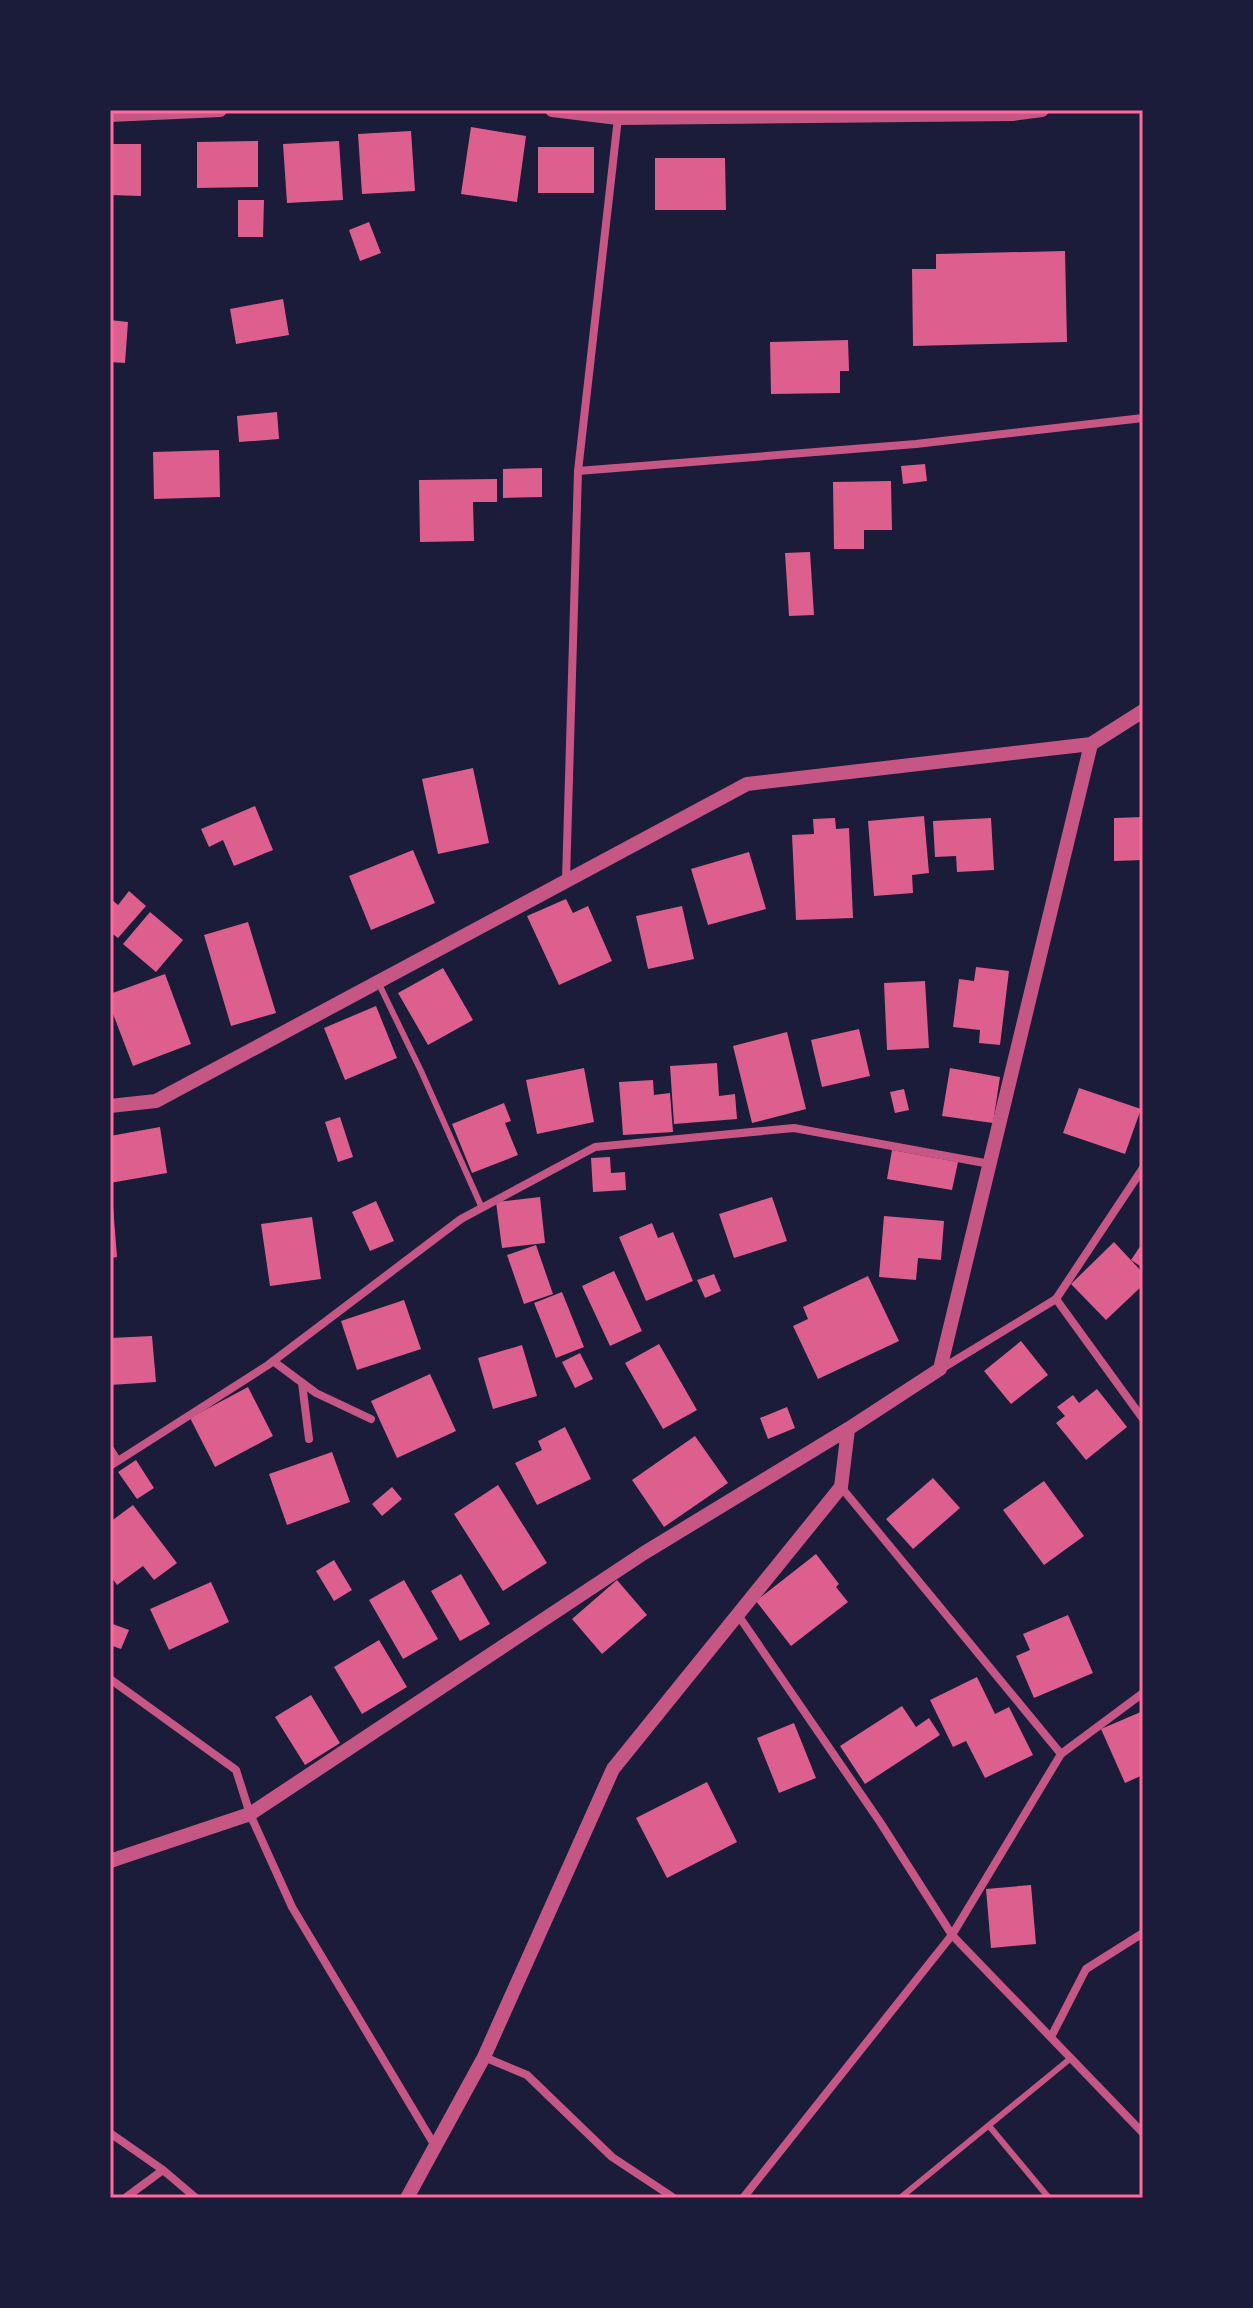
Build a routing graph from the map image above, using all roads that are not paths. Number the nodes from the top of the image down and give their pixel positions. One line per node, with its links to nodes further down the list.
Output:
1 (220, 110): 4 (street)
2 (552, 110): 5 (street)
3 (1042, 110): 5 (street)
4 (110, 115)
5 (618, 118): 7 (street)
6 (1143, 418): 7 (street)
7 (578, 471): 10 (street)
8 (1143, 711): 9 (street)
9 (1091, 744): 10 (street); 13 (street)
10 (566, 880): 11 (street)
11 (378, 982): 12 (street); 15 (lane)
12 (110, 1106)
13 (990, 1164): 15 (street); 18 (street)
14 (1143, 1168): 16 (street)
15 (482, 1208): 17 (street)
16 (1056, 1299): 18 (street); 21 (street)
17 (273, 1361): 19 (street); 25 (street)
18 (940, 1369): 22 (street)
19 (302, 1383): 20 (street); 23 (street)
20 (371, 1419)
21 (1143, 1419)
22 (848, 1429): 26 (street); 31 (street)
23 (309, 1439)
24 (110, 1449): 25 (street)
25 (114, 1463)
26 (841, 1487): 27 (street); 30 (street)
27 (738, 1615): 34 (street); 36 (street)
28 (110, 1679): 31 (street)
29 (1143, 1693): 30 (street)
30 (1061, 1754): 34 (street)
31 (250, 1814): 32 (street); 41 (street)
32 (110, 1861)
33 (1143, 1933): 35 (street)
34 (952, 1935): 35 (street); 47 (street)
35 (1051, 2037): 37 (street)
36 (484, 2057): 41 (street); 46 (street)
37 (1071, 2058): 38 (lane); 40 (street)
38 (990, 2127): 48 (lane); 49 (lane)
39 (110, 2133): 42 (street)
40 (1143, 2133)
41 (436, 2147): 45 (street)
42 (163, 2170): 43 (street); 44 (street)
43 (125, 2198)
44 (196, 2198)
45 (407, 2198)
46 (674, 2198)
47 (743, 2198)
48 (900, 2198)
49 (1049, 2198)

